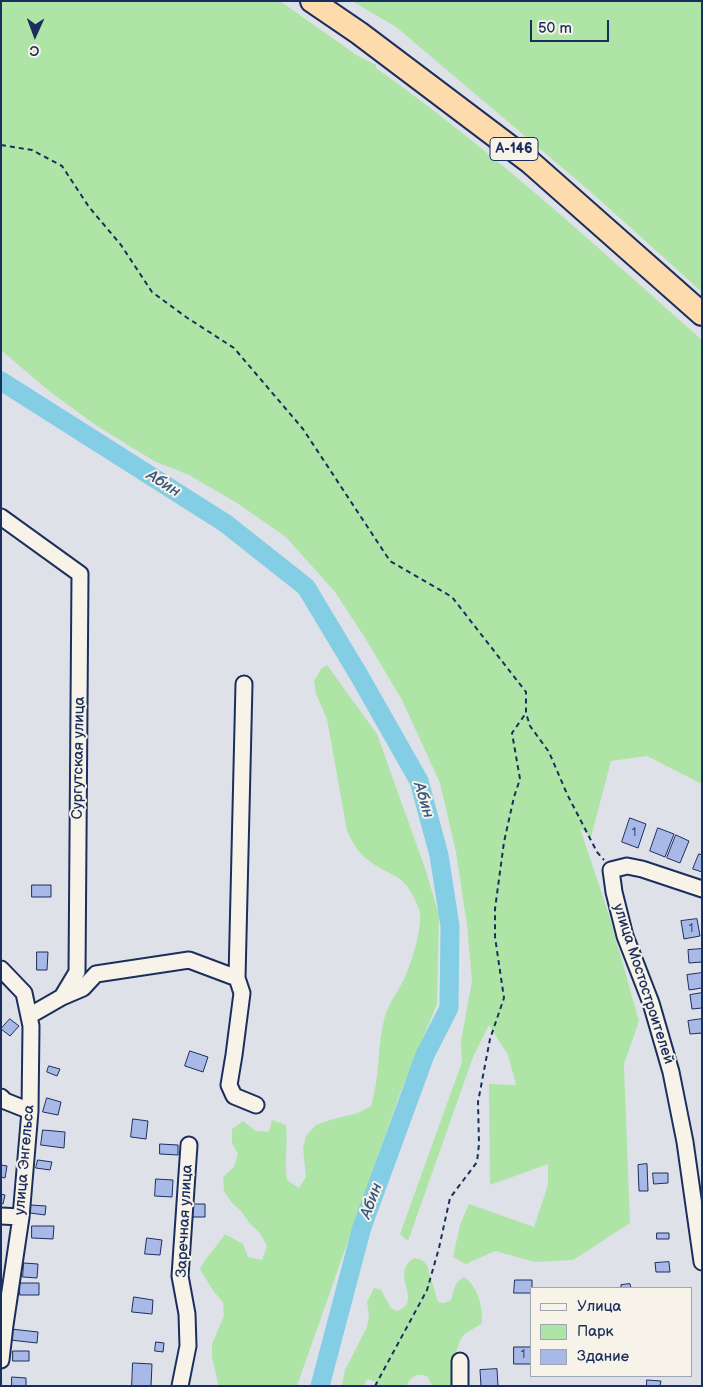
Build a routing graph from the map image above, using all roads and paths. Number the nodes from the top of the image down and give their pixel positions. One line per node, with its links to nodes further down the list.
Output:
1 (312, 1): 3 (highway, А-146)
2 (1, 145): 6 (path)
3 (702, 314)
4 (1, 517): 11 (street, Сургутская улица)
5 (244, 684): 10 (street)
6 (526, 714): 7 (path); 23 (path)
7 (612, 870): 8 (street); 19 (street, улица Мостостроителей)
8 (702, 889)
9 (1, 968): 12 (street, улица Энгельса)
10 (237, 978): 11 (street); 14 (street)
11 (62, 997): 12 (street, Сургутская улица)
12 (29, 1016): 15 (street, улица Энгельса)
13 (1, 1097): 15 (street)
14 (256, 1105)
15 (30, 1112): 18 (street, улица Энгельса)
16 (189, 1144): 22 (street, Заречная улица)
17 (1, 1216): 18 (street)
18 (21, 1217): 20 (street, улица Энгельса)
19 (702, 1262)
20 (1, 1360)
21 (460, 1362): 24 (street)
22 (180, 1386)
23 (375, 1386)
24 (460, 1386)

